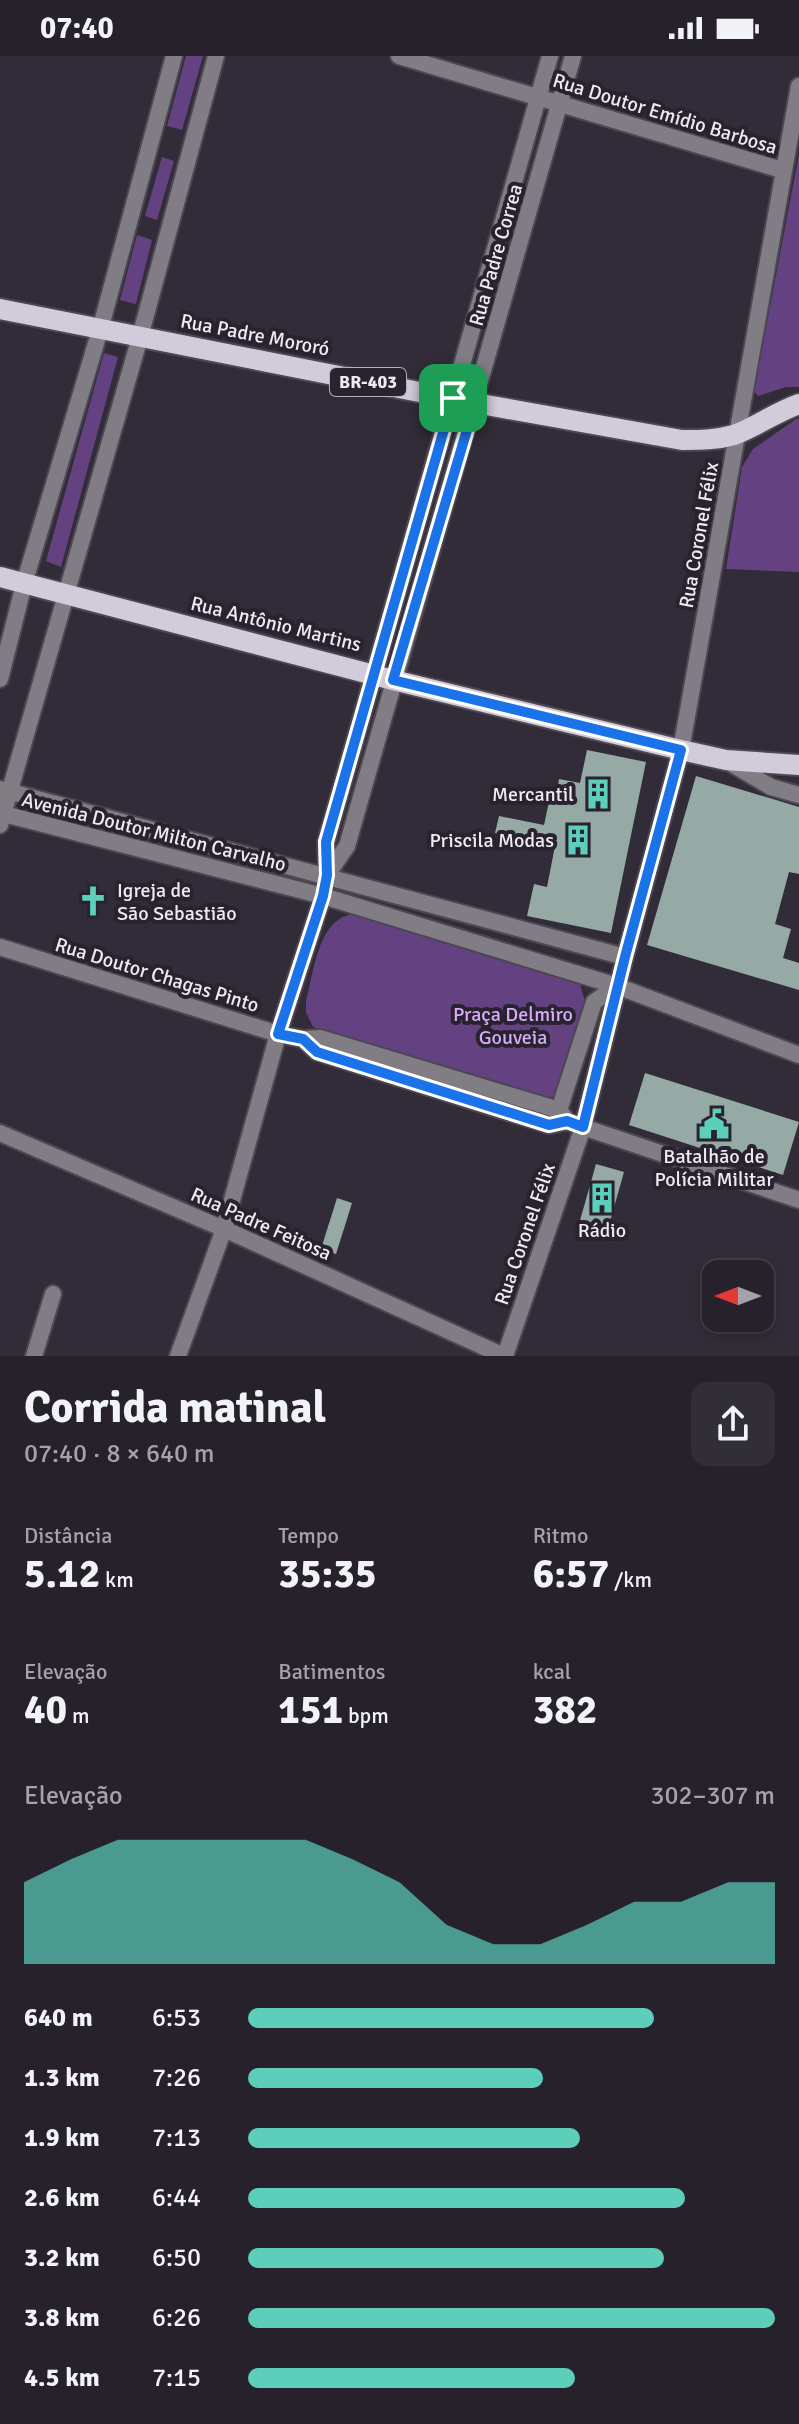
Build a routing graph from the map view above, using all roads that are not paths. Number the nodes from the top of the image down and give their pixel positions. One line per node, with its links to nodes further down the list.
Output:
1 (174, 56): 11 (street)
2 (216, 56): 12 (street)
3 (399, 56): 7 (street, Rua Doutor Emídio Barbosa)
4 (550, 56): 7 (street, Rua Padre Correa)
5 (573, 56): 8 (street, Rua Padre Correa)
6 (799, 86): 9 (street, Rua Coronel Félix)
7 (538, 97): 8 (street, Rua Doutor Emídio Barbosa); 13 (street, Rua Padre Correa)
8 (559, 104): 9 (street, Rua Doutor Emídio Barbosa); 14 (street, Rua Padre Correa)
9 (782, 170): 16 (street, Rua Coronel Félix)
10 (0, 309): 11 (main road, Rua Padre Mororó / BR-403)
11 (100, 330): 12 (main road, Rua Padre Mororó / BR-403); 18 (street)
12 (140, 337): 13 (main road, Rua Padre Mororó / BR-403); 19 (street)
13 (453, 398): 14 (main road, Rua Padre Mororó / BR-403); 20 (street, Rua Padre Correa)
14 (475, 403): 16 (main road, Rua Padre Mororó / BR-403); 22 (street, Rua Padre Correa)
15 (799, 404): 16 (main road, BR-403)
16 (737, 434): 23 (street, Rua Coronel Félix)
17 (0, 577): 18 (main road, Rua Antônio Martins)
18 (24, 584): 19 (main road, Rua Antônio Martins); 21 (street)
19 (67, 596): 20 (main road, Rua Antônio Martins); 26 (street)
20 (373, 673): 22 (main road, Rua Antônio Martins); 29 (street, Rua Padre Correa)
21 (0, 679)
22 (393, 680): 23 (main road, Rua Antônio Martins); 29 (street, Rua Padre Correa)
23 (681, 750): 24 (main road, Rua Antônio Martins); 32 (street, Rua Coronel Félix)
24 (726, 760): 25 (main road, Rua Antônio Martins); 27 (street)
25 (799, 765)
26 (4, 790): 28 (street); 29 (street, Avenida Doutor Milton Carvalho)
27 (799, 795)
28 (1, 817): 30 (street, Avenida Doutor Milton Carvalho)
29 (327, 875): 30 (street, Rua Padre Correa); 32 (street, Avenida Doutor Milton Carvalho)
30 (323, 896): 33 (street, Avenida Doutor Milton Carvalho); 34 (street, Rua Padre Correa)
31 (0, 947): 34 (street, Rua Doutor Chagas Pinto)
32 (625, 957): 33 (street, Rua Coronel Félix)
33 (617, 986): 35 (street, Avenida Doutor Milton Carvalho); 36 (street, Rua Coronel Félix); 37 (street, Rua Coronel Félix)
34 (278, 1034): 36 (street, Rua Doutor Chagas Pinto); 40 (street, Rua Padre Correa)
35 (799, 1055)
36 (563, 1115): 37 (street, Rua Doutor Chagas Pinto)
37 (583, 1127): 39 (street, Rua Doutor Chagas Pinto); 44 (street, Rua Coronel Félix)
38 (0, 1133): 40 (street, Rua Padre Feitosa)
39 (799, 1200)
40 (224, 1229): 43 (street, Rua Padre Correa); 44 (street, Rua Padre Feitosa)
41 (53, 1294): 42 (street)
42 (34, 1356)
43 (178, 1356)
44 (504, 1356)

